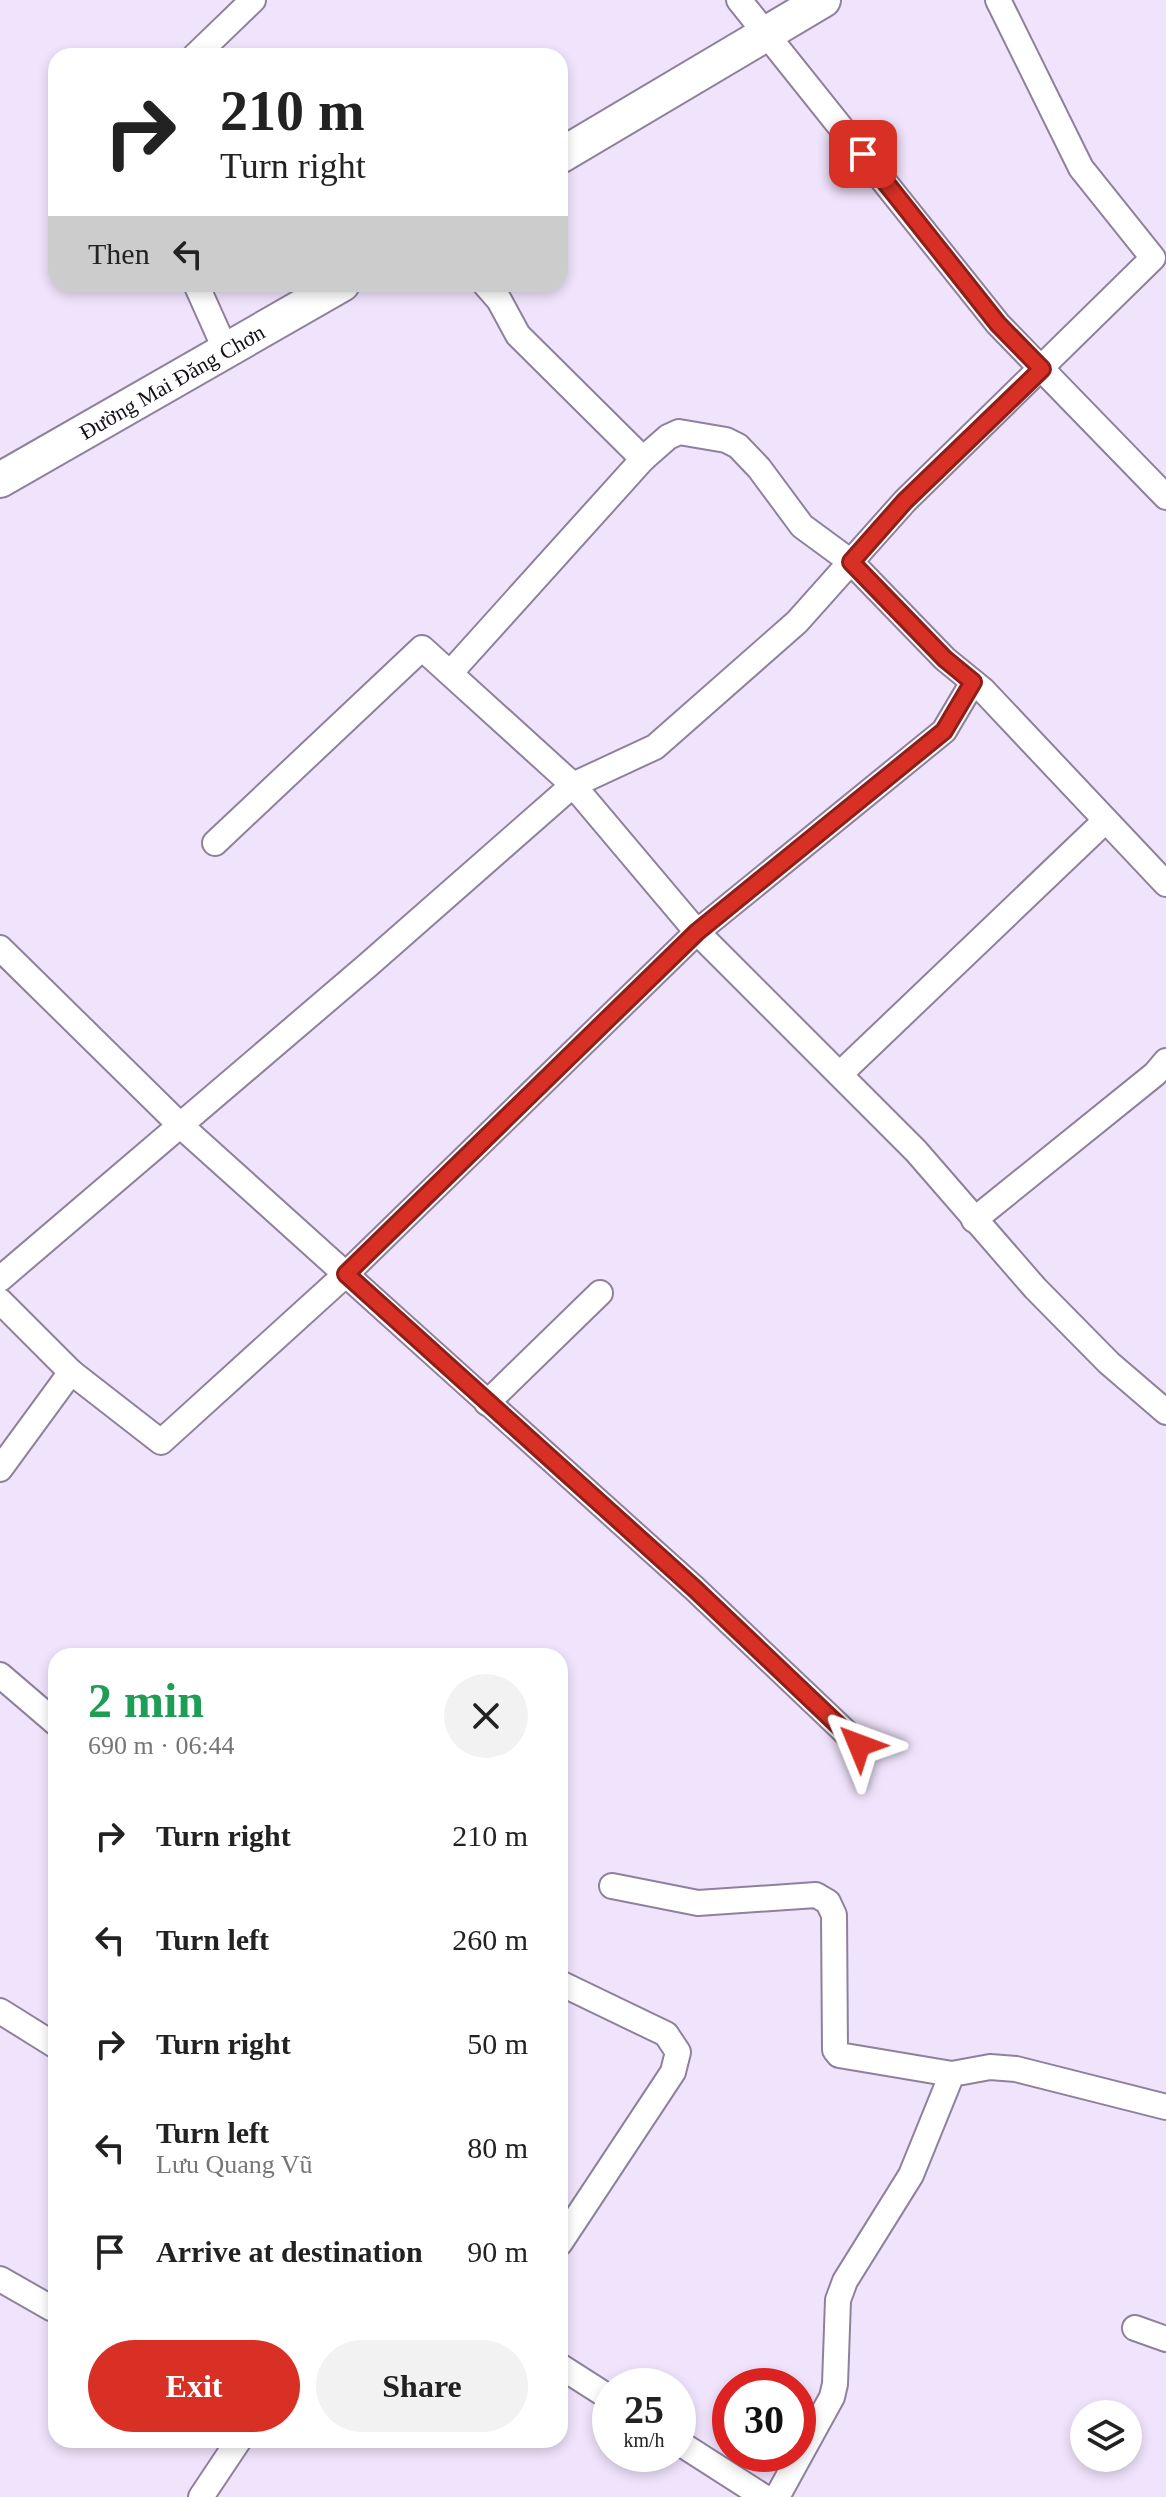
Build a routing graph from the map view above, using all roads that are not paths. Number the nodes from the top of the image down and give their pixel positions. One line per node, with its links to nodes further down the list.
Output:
1 (253, 0): 6 (street)
2 (739, 0): 5 (street)
3 (823, 0): 5 (main road)
4 (998, 0): 12 (street)
5 (767, 32): 7 (main road); 12 (street)
6 (203, 48)
7 (568, 151)
8 (200, 292): 11 (street)
9 (328, 292): 11 (main road, Đường Mai Đăng Chơn)
10 (492, 292): 13 (street)
11 (226, 351): 14 (main road, Đường Mai Đăng Chơn)
12 (1042, 369): 15 (street); 16 (street)
13 (643, 459): 16 (street); 17 (street)
14 (0, 480)
15 (1166, 497)
16 (851, 562): 18 (street); 19 (street)
17 (451, 672): 19 (street); 21 (street)
18 (973, 682): 20 (street); 23 (street)
19 (573, 785): 23 (street); 27 (street)
20 (1105, 821): 22 (street); 26 (street)
21 (215, 843)
22 (1166, 884)
23 (697, 932): 26 (street); 29 (street)
24 (0, 948): 27 (street)
25 (1166, 1061): 28 (street)
26 (840, 1074): 28 (street)
27 (180, 1125): 29 (street); 30 (street)
28 (974, 1220): 35 (street)
29 (346, 1274): 33 (street); 34 (street)
30 (0, 1279)
31 (600, 1293): 34 (street)
32 (0, 1301): 33 (street)
33 (71, 1372): 36 (street)
34 (487, 1403): 39 (street)
35 (1166, 1412)
36 (0, 1469)
37 (0, 1675): 38 (street)
38 (48, 1716)
39 (859, 1745)
40 (612, 1886): 44 (street)
41 (568, 1987): 46 (street)
42 (3, 2019): 43 (street)
43 (48, 2042)
44 (952, 2074): 45 (street); 57 (street)
45 (1166, 2107)
46 (568, 2231)
47 (0, 2279): 48 (street)
48 (48, 2306)
49 (1135, 2328): 50 (street)
50 (1166, 2339)
51 (568, 2371): 52 (street)
52 (592, 2386)
53 (234, 2448): 55 (street)
54 (696, 2454): 56 (street)
55 (201, 2497)
56 (764, 2497)
57 (777, 2497)

